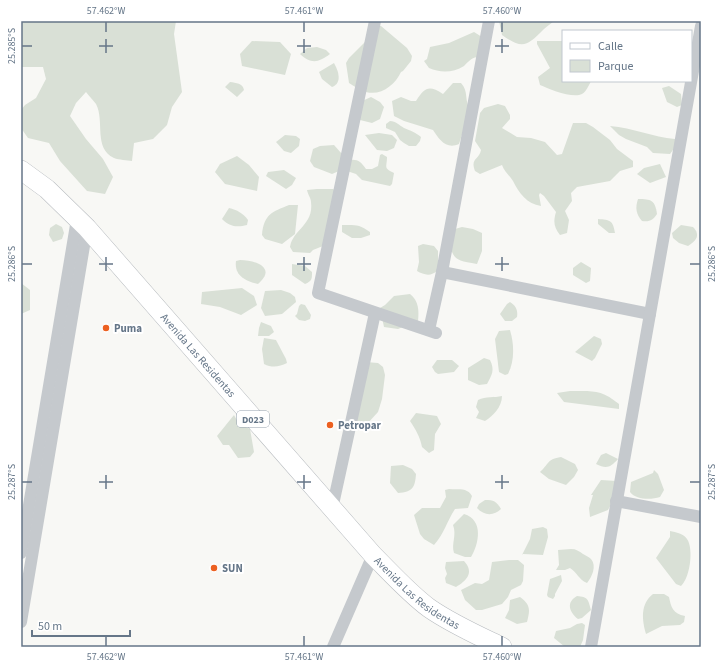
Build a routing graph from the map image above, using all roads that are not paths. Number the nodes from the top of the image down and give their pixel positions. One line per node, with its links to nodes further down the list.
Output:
1 (375, 21): 9 (street)
2 (489, 21): 8 (street)
3 (701, 26): 4 (street)
4 (692, 77)
5 (691, 82): 10 (street)
6 (21, 170): 7 (main road, Avenida Las Residentas / D023)
7 (82, 224): 12 (main road, Avenida Las Residentas / D023); 14 (street)
8 (442, 272): 9 (street); 10 (street)
9 (375, 313): 12 (street)
10 (650, 314): 11 (street)
11 (616, 501): 13 (street); 20 (street)
12 (332, 509): 16 (main road, Avenida Las Residentas / D023)
13 (701, 517)
14 (28, 521): 15 (street); 17 (street)
15 (21, 554)
16 (374, 555): 18 (street); 19 (main road, Avenida Las Residentas / D023)
17 (21, 622)
18 (333, 647)
19 (502, 647)
20 (591, 647)

